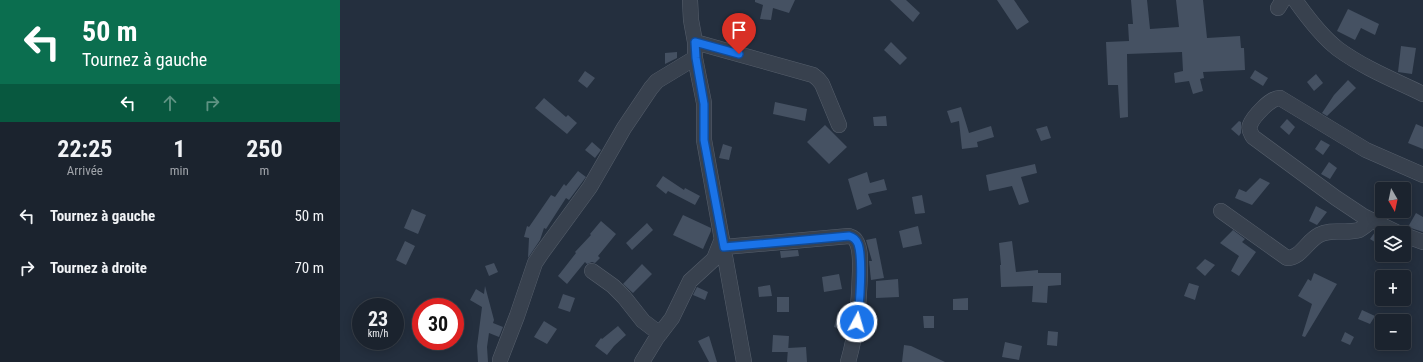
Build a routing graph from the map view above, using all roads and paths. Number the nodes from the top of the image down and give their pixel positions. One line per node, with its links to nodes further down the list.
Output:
1 (690, 0): 3 (street)
2 (1295, 0): 5 (street)
3 (695, 42): 4 (street); 6 (street)
4 (696, 58): 13 (street); 16 (street)
5 (1423, 94)
6 (838, 125)
7 (1423, 175): 9 (street)
8 (1221, 211): 9 (street)
9 (1372, 221): 10 (street)
10 (1383, 226)
11 (1411, 238): 12 (street)
12 (1423, 242)
13 (723, 243): 15 (street); 18 (street); 19 (street)
14 (592, 271): 15 (street)
15 (660, 334): 17 (street)
16 (500, 360)
17 (642, 362)
18 (744, 362)
19 (848, 362)

